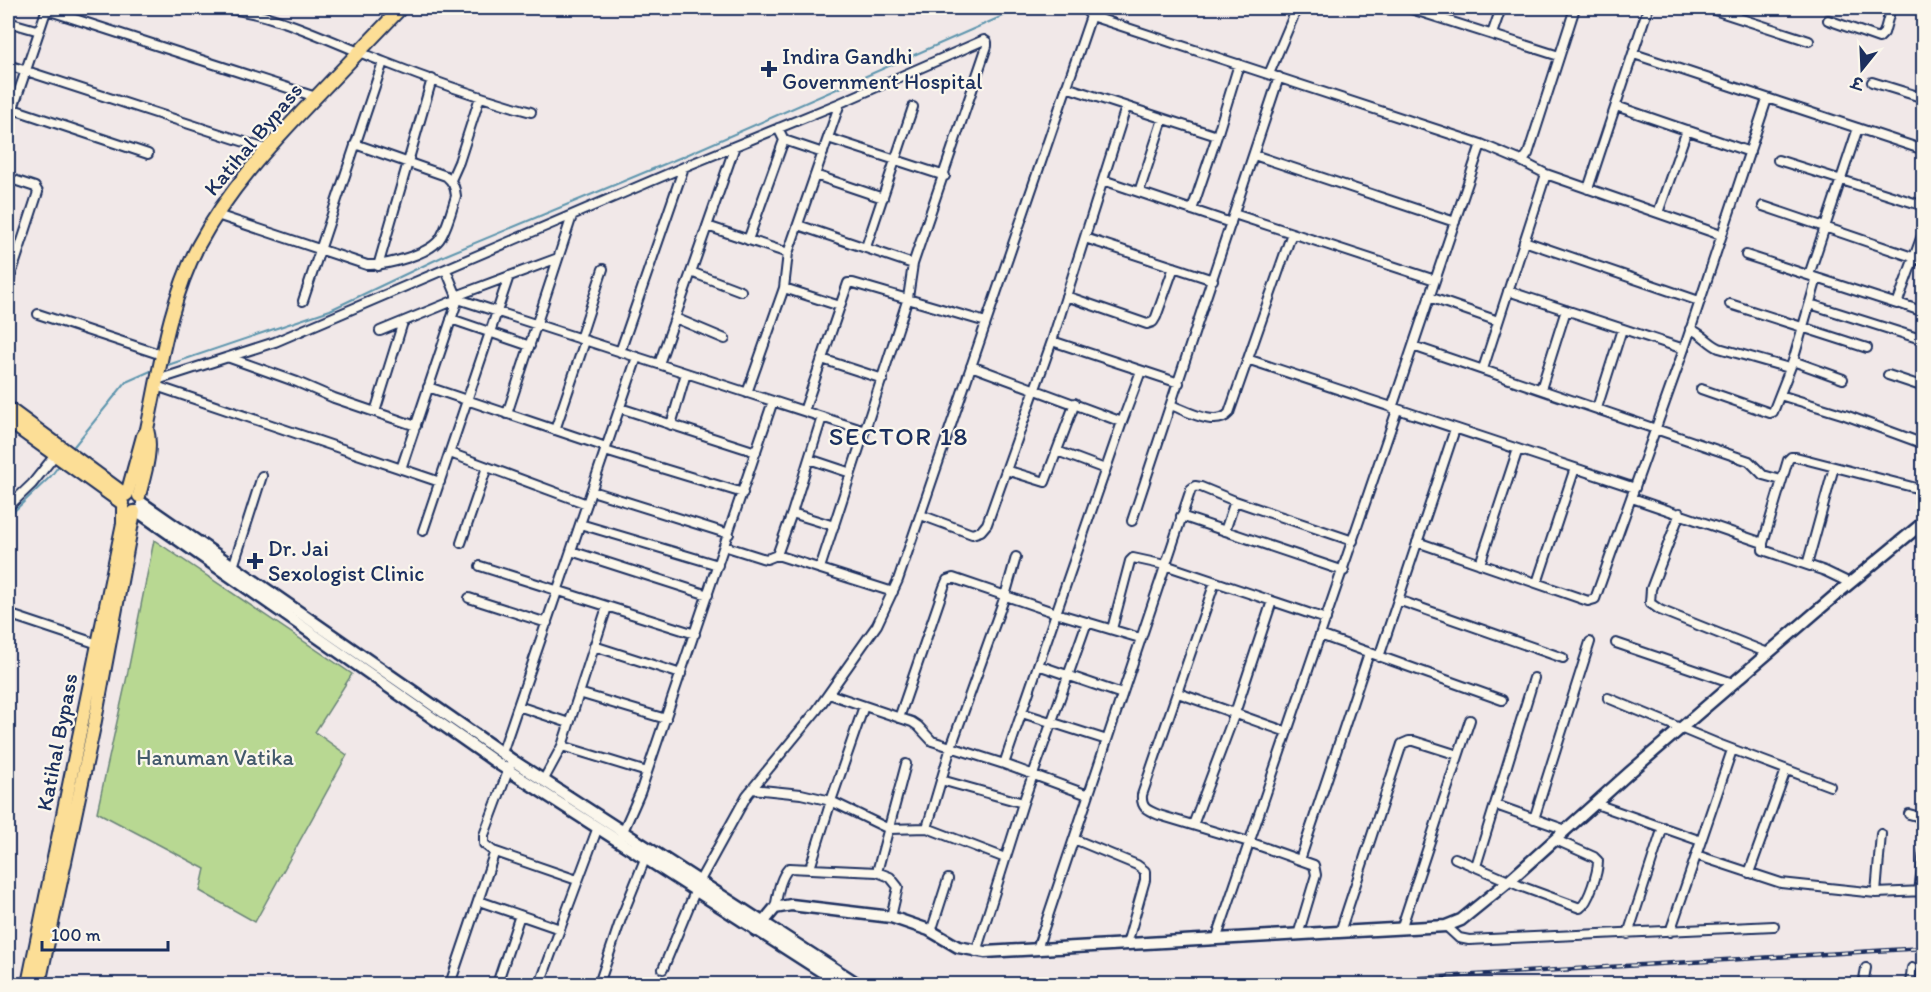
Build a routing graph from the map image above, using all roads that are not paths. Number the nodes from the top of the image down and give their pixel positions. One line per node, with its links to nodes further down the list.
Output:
1 (219, 8): 18 (street)
2 (401, 8): 18 (main road, Katihal Bypass)
3 (1084, 8): 12 (street)
4 (1297, 8): 25 (street)
5 (1408, 8): 16 (street)
6 (1501, 8): 16 (street)
7 (1575, 8): 20 (street)
8 (1648, 8): 19 (street)
9 (1708, 8): 17 (street)
10 (1891, 8): 13 (street)
11 (47, 9): 15 (street); 30 (street)
12 (1091, 16): 22 (street); 29 (street)
13 (1828, 20)
14 (8, 22): 15 (street)
15 (41, 26): 24 (street)
16 (1492, 34): 20 (street)
17 (1809, 41)
18 (360, 51): 21 (street); 30 (main road, Katihal Bypass)
19 (1634, 54): 33 (street); 35 (street)
20 (1559, 56): 58 (street)
21 (382, 62): 27 (street); 48 (street)
22 (1239, 64): 25 (street); 45 (street)
23 (8, 65): 24 (street)
24 (26, 71): 38 (street); 51 (street)
25 (1269, 74): 26 (street)
26 (1279, 77): 49 (street); 56 (street)
27 (432, 79): 31 (street); 60 (street)
28 (1872, 82): 32 (street)
29 (1066, 87): 37 (street); 130 (street)
30 (316, 97): 51 (main road, Katihal Bypass)
31 (480, 98): 39 (street); 66 (street)
32 (1923, 98)
33 (1767, 99): 43 (street); 53 (street)
34 (840, 103): 42 (street); 46 (street); 64 (street)
35 (1616, 106): 44 (street); 69 (street)
36 (913, 107): 57 (street)
37 (1126, 107): 40 (street); 67 (street)
38 (13, 109): 41 (street); 55 (street)
39 (531, 112)
40 (1163, 119): 45 (street); 70 (street)
41 (8, 123)
42 (778, 128): 47 (street); 50 (street)
43 (1858, 128): 52 (street); 68 (street)
44 (1687, 130): 53 (street); 75 (street)
45 (1217, 136): 74 (street)
46 (828, 138): 54 (street); 57 (street)
47 (784, 140): 54 (street); 88 (street)
48 (355, 144): 60 (street); 91 (street)
49 (1481, 144): 58 (street); 79 (street)
50 (735, 146): 61 (street); 82 (street)
51 (266, 150): 77 (main road, Katihal Bypass)
52 (1923, 150)
53 (1750, 152): 86 (street)
54 (823, 153): 63 (street)
55 (148, 154)
56 (1254, 154): 76 (street); 79 (street)
57 (896, 160): 64 (street); 71 (street)
58 (1519, 160): 62 (street)
59 (1778, 160): 68 (street)
60 (406, 162): 66 (street); 98 (street)
61 (684, 167): 78 (street); 145 (street)
62 (1546, 174): 69 (street); 89 (street)
63 (815, 175): 71 (street); 81 (street)
64 (945, 176): 97 (street)
65 (8, 178): 108 (street)
66 (451, 180): 98 (street)
67 (1103, 180): 70 (street); 87 (street)
68 (1841, 180): 73 (street); 83 (street)
69 (1588, 189): 75 (street)
70 (1139, 192): 74 (street)
71 (883, 198): 90 (street)
72 (1763, 206): 83 (street)
73 (1923, 206)
74 (1192, 210): 80 (street)
75 (1658, 213): 86 (street)
76 (1234, 214): 80 (street); 85 (street)
77 (217, 215): 91 (street); 147 (main road, Katihal Bypass)
78 (572, 216): 95 (street); 101 (street)
79 (1455, 222): 107 (street)
80 (1231, 223): 106 (street)
81 (798, 225): 90 (street); 92 (street)
82 (707, 226): 88 (street); 102 (street)
83 (1824, 227): 94 (street); 103 (street)
84 (1923, 230): 94 (street)
85 (1292, 233): 107 (street); 150 (street)
86 (1721, 235): 117 (street)
87 (1085, 238): 99 (street); 112 (street)
88 (748, 240): 92 (street)
89 (1524, 241): 111 (street); 117 (street)
90 (866, 248): 97 (street)
91 (319, 249): 98 (street); 116 (street)
92 (788, 253): 109 (street)
93 (1746, 255): 103 (street)
94 (1913, 257): 96 (street); 118 (street)
95 (558, 258): 104 (street); 131 (street)
96 (1923, 261)
97 (913, 264): 113 (street)
98 (378, 266)
99 (1174, 267): 106 (street); 112 (street)
100 (603, 269): 138 (street)
101 (446, 270): 115 (street); 148 (street)
102 (692, 272): 110 (street); 126 (street)
103 (1809, 275): 105 (street)
104 (509, 276): 115 (street); 123 (street)
105 (1817, 278): 118 (street); 120 (street)
106 (1213, 280): 161 (street)
107 (1435, 280): 114 (street)
108 (8, 284)
109 (784, 288): 121 (street); 167 (street)
110 (741, 291)
111 (1508, 291): 122 (street); 128 (street)
112 (1066, 296): 140 (street)
113 (908, 297): 121 (street); 130 (street); 158 (street)
114 (1429, 297): 128 (street); 142 (street)
115 (457, 298): 123 (street); 127 (street); 129 (street)
116 (303, 301)
117 (1699, 301): 134 (street)
118 (1898, 303): 124 (street)
119 (1730, 304): 132 (street)
120 (1810, 304): 132 (street); 139 (street)
121 (840, 306): 149 (street)
122 (1566, 310): 133 (street); 165 (street)
123 (497, 312): 131 (street); 136 (street)
124 (1923, 312)
125 (38, 314): 147 (street)
126 (675, 318): 137 (street); 151 (street)
127 (451, 319): 136 (street); 162 (street)
128 (1498, 321): 154 (street)
129 (403, 322): 135 (street); 178 (street)
130 (986, 322): 153 (street)
131 (537, 325): 138 (street); 141 (street)
132 (1803, 327): 143 (street); 152 (street)
133 (1622, 329): 144 (street); 175 (street)
134 (1690, 329): 144 (street); 152 (street)
135 (380, 331)
136 (490, 332): 141 (street); 169 (street)
137 (725, 339)
138 (583, 340): 145 (street); 187 (street)
139 (1923, 340)
140 (1052, 341): 155 (street); 164 (street)
141 (530, 346): 179 (street)
142 (1413, 346): 154 (street); 176 (street)
143 (1867, 348)
144 (1684, 349): 185 (street)
145 (621, 352): 146 (street)
146 (637, 357): 151 (street); 174 (street)
147 (162, 358): 160 (main road, Katihal Bypass)
148 (230, 358): 160 (street); 178 (street)
149 (822, 359): 158 (street); 177 (street)
150 (1250, 360): 172 (street); 176 (street)
151 (659, 364): 156 (street)
152 (1791, 364): 159 (street); 168 (street)
153 (971, 366): 164 (street); 218 (street)
154 (1483, 369): 165 (street)
155 (1141, 371): 161 (street); 182 (street)
156 (686, 373): 167 (street); 183 (street)
157 (1888, 375): 163 (street)
158 (883, 379): 188 (street)
159 (1843, 379)
160 (157, 381): 200 (street); 213 (main road, Katihal Bypass)
161 (1179, 383): 172 (street)
162 (429, 387): 169 (street); 184 (street)
163 (1923, 387)
164 (1036, 388): 171 (street); 202 (street)
165 (1541, 389): 175 (street)
166 (1701, 389): 168 (street)
167 (747, 393): 170 (street)
168 (1780, 395): 189 (street)
169 (467, 400): 179 (street); 194 (street)
170 (773, 401): 177 (street); 193 (street)
171 (1075, 403): 182 (street); 192 (street)
172 (1172, 405): 220 (street)
173 (8, 408): 195 (main road)
174 (620, 408): 183 (street); 190 (street)
175 (1598, 408): 185 (street)
176 (1395, 409): 186 (street); 227 (street)
177 (804, 411): 180 (street)
178 (375, 412): 184 (street)
179 (507, 414): 187 (street)
180 (822, 417): 188 (street); 196 (street)
181 (8, 421): 195 (main road)
182 (1122, 422): 201 (street)
183 (671, 425): 193 (street)
184 (416, 426): 200 (street)
185 (1656, 428): 205 (street); 207 (street)
186 (1455, 429): 191 (street); 228 (street)
187 (555, 430): 190 (street)
188 (865, 431): 203 (street)
189 (1923, 444)
190 (606, 449): 209 (street); 210 (street)
191 (1518, 449): 199 (street); 235 (street)
192 (1058, 451): 201 (street); 202 (street)
193 (756, 452): 210 (street)
194 (450, 453): 197 (street); 206 (street)
195 (64, 456): 213 (main road); 215 (street)
196 (809, 459): 203 (street); 216 (street)
197 (487, 466): 214 (street); 229 (street)
198 (1834, 467): 205 (street); 208 (street); 238 (street)
199 (1575, 468): 207 (street); 245 (street)
200 (401, 469): 206 (street)
201 (1106, 469): 254 (street)
202 (1006, 470): 218 (street)
203 (851, 473): 223 (street)
204 (262, 476): 240 (street)
205 (1780, 480): 230 (street)
206 (440, 482): 224 (street)
207 (1635, 488): 211 (street)
208 (1923, 490)
209 (592, 491): 214 (street); 226 (street)
210 (743, 493): 226 (street)
211 (1632, 498): 217 (street); 245 (street)
212 (1235, 501): 219 (street); 225 (street); 227 (street)
213 (131, 503): 240 (main road); 265 (main road, Katihal Bypass); 298 (main road); 367 (main road, Katihal Bypass)
214 (587, 504): 222 (street)
215 (8, 507)
216 (792, 513): 223 (street); 233 (street)
217 (1680, 513): 230 (street); 268 (street)
218 (921, 515): 247 (street)
219 (1181, 516): 225 (street); 237 (street)
220 (1132, 521)
221 (1923, 522): 244 (main road)
222 (580, 524): 232 (street); 236 (street)
223 (834, 526): 241 (street)
224 (423, 531)
225 (1225, 531): 242 (street)
226 (729, 534): 231 (street)
227 (1353, 541): 242 (street)
228 (1417, 542): 235 (street); 251 (street)
229 (461, 543)
230 (1762, 543): 238 (street)
231 (724, 546): 233 (street); 236 (street)
232 (571, 551): 246 (street); 248 (street)
233 (777, 555): 241 (street)
234 (1016, 557): 249 (street)
235 (1480, 564): 245 (street)
236 (718, 565): 248 (street)
237 (1165, 565): 243 (street); 259 (street); 262 (street)
238 (1807, 565): 244 (street)
239 (480, 566): 246 (street)
240 (233, 567): 298 (main road)
241 (820, 568): 247 (street)
242 (1344, 571): 256 (street)
243 (1215, 582): 252 (street); 277 (street)
244 (1850, 583): 268 (main road)
245 (1537, 584)
246 (558, 591): 253 (street); 258 (street)
247 (893, 592): 278 (street)
248 (708, 595): 260 (street)
249 (1005, 596): 254 (street); 286 (street); 295 (street)
250 (469, 598): 258 (street)
251 (1398, 600): 269 (street); 270 (street)
252 (1272, 601): 256 (street); 285 (street)
253 (607, 607): 260 (street); 266 (street)
254 (1056, 613): 257 (street); 271 (street)
255 (8, 614): 265 (street)
256 (1326, 619): 261 (street)
257 (1087, 622): 259 (street); 273 (street)
258 (547, 623): 282 (street)
259 (1112, 629): 262 (street)
260 (695, 634): 272 (street)
261 (1320, 635): 267 (street); 292 (street)
262 (1140, 638): 279 (street)
263 (1590, 642): 315 (street)
264 (1616, 643): 275 (street)
265 (98, 644): 366 (main road, Katihal Bypass)
266 (594, 646): 272 (street); 276 (street)
267 (1369, 653): 269 (street); 334 (street)
268 (1768, 653): 275 (main road)
269 (1379, 657): 281 (street)
270 (1563, 658)
271 (1038, 666): 273 (street); 284 (street)
272 (681, 674): 287 (street)
273 (1069, 676): 279 (street); 289 (street)
274 (1534, 678): 312 (street)
275 (1733, 683): 291 (main road)
276 (579, 693): 287 (street); 290 (street)
277 (1179, 693): 285 (street); 316 (street)
278 (829, 694): 283 (street); 307 (street)
279 (1122, 694): 293 (street)
280 (1608, 698): 291 (street)
281 (1502, 700)
282 (518, 706): 290 (street); 298 (street)
283 (864, 706): 286 (street); 309 (street)
284 (1022, 713): 289 (street); 300 (street)
285 (1235, 713): 292 (street); 316 (street)
286 (899, 718): 295 (street)
287 (666, 719): 302 (street)
288 (1470, 720): 297 (street)
289 (1052, 722): 293 (street); 303 (street)
290 (569, 723): 294 (street)
291 (1680, 729): 296 (street); 311 (main road)
292 (1287, 732): 327 (street)
293 (1107, 740): 308 (street)
294 (562, 746): 302 (street); 305 (street)
295 (951, 747): 300 (street); 304 (street)
296 (1732, 750): 301 (street); 326 (street)
297 (1458, 755): 352 (street); 355 (street)
298 (508, 761): 305 (main road); 317 (main road); 328 (street)
299 (906, 764): 320 (street)
300 (1004, 764): 303 (street)
301 (1786, 770): 306 (street); 338 (street)
302 (647, 772): 323 (street)
303 (1034, 774): 308 (street); 310 (street)
304 (941, 780): 310 (street); 319 (street)
305 (543, 781): 323 (main road)
306 (1830, 786)
307 (752, 789): 309 (street); 342 (street)
308 (1088, 795): 324 (street)
309 (831, 801): 320 (street); 336 (street)
310 (1023, 803): 331 (street)
311 (1596, 804): 318 (street); 321 (main road)
312 (1496, 805): 315 (street); 335 (street)
313 (1909, 814): 314 (street)
314 (1923, 818)
315 (1534, 819): 321 (street)
316 (1193, 825): 327 (street)
317 (598, 827): 323 (main road); 340 (street)
318 (1663, 827): 326 (street); 357 (street)
319 (927, 828): 320 (street); 331 (street)
320 (889, 829): 337 (street)
321 (1566, 830): 325 (main road)
322 (1881, 834): 344 (street)
323 (621, 836): 333 (main road); 342 (main road)
324 (1074, 839): 360 (street); 361 (street)
325 (1556, 840): 341 (main road); 341 (street)
326 (1701, 841): 330 (street)
327 (1249, 842): 334 (street); 359 (street)
328 (493, 851): 340 (street); 345 (street)
329 (1923, 851): 343 (street)
330 (1696, 855): 338 (street); 356 (street)
331 (1005, 858): 362 (street)
332 (1455, 858): 335 (street)
333 (645, 859): 342 (main road); 371 (street)
334 (1300, 860): 358 (street)
335 (1476, 866): 341 (street)
336 (810, 868): 337 (street); 346 (street)
337 (877, 872): 348 (street)
338 (1749, 873): 344 (street)
339 (948, 879): 354 (street)
340 (578, 880): 353 (street)
341 (1509, 881): 349 (main road)
342 (698, 887): 351 (main road); 365 (street)
343 (1921, 891): 344 (street)
344 (1876, 893)
345 (479, 901): 347 (street); 368 (street)
346 (775, 908): 348 (main road); 351 (main road)
347 (520, 915): 353 (street); 369 (street)
348 (891, 917): 354 (main road)
349 (1446, 926): 352 (main road); 357 (street)
350 (1774, 926): 356 (street)
351 (759, 928): 372 (main road); 373 (main road)
352 (1401, 928): 355 (main road)
353 (560, 929): 370 (street)
354 (931, 932): 362 (main road)
355 (1340, 932): 358 (main road)
356 (1670, 932): 357 (street)
357 (1628, 934)
358 (1298, 935): 359 (main road)
359 (1216, 939): 360 (main road)
360 (1126, 944): 361 (main road)
361 (1037, 949): 362 (main road)
362 (975, 952)
363 (1866, 968): 374 (street)
364 (1912, 968): 375 (street)
365 (663, 969)
366 (28, 984)
367 (39, 984)
368 (450, 984)
369 (497, 984)
370 (540, 984)
371 (599, 984)
372 (841, 984)
373 (858, 984)
374 (1863, 984)
375 (1910, 984)

